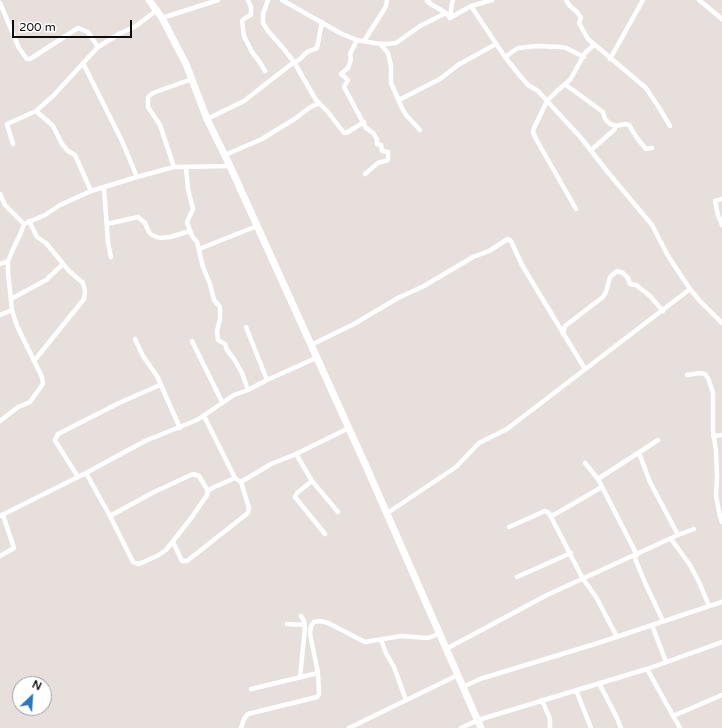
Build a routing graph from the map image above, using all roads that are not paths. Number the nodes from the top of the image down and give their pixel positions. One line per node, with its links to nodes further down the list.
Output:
1 (149, 0): 15 (main road)
2 (218, 0): 17 (street)
3 (248, 0): 32 (street)
4 (268, 0): 30 (street)
5 (282, 0): 20 (street)
6 (387, 0): 22 (street)
7 (429, 0): 16 (street)
8 (453, 0): 18 (street)
9 (492, 0): 14 (street)
10 (566, 0): 25 (street)
11 (643, 0): 29 (street)
12 (699, 0): 19 (street)
13 (0, 3): 26 (street)
14 (471, 6): 18 (street); 24 (street)
15 (157, 10): 17 (main road); 26 (street)
16 (446, 13): 18 (street); 23 (street)
17 (162, 18): 33 (main road)
18 (450, 18)
19 (722, 20)
20 (322, 22): 21 (street); 30 (street)
21 (358, 40): 22 (street); 40 (street)
22 (364, 41): 23 (street)
23 (380, 44): 35 (street)
24 (496, 44): 27 (street); 35 (street)
25 (594, 45): 28 (street); 29 (street)
26 (98, 47): 31 (street)
27 (505, 57): 28 (street); 36 (street)
28 (584, 57): 34 (street)
29 (610, 59): 43 (street)
30 (294, 62): 37 (street); 39 (street)
31 (83, 63): 38 (street); 54 (street)
32 (265, 71)
33 (192, 79): 39 (main road); 51 (street)
34 (566, 85): 36 (street); 41 (street)
35 (399, 100): 44 (street)
36 (548, 101): 48 (street); 60 (street)
37 (319, 102): 40 (street); 49 (street)
38 (36, 111): 46 (street); 56 (street)
39 (207, 119): 49 (main road)
40 (364, 122): 53 (street)
41 (610, 124): 42 (street); 45 (street)
42 (616, 126): 45 (street); 47 (street)
43 (670, 126)
44 (420, 130)
45 (607, 135): 48 (street)
46 (13, 144)
47 (652, 148)
48 (591, 150): 72 (street)
49 (225, 155): 50 (main road)
50 (230, 166): 52 (street); 65 (main road)
51 (174, 167): 52 (street); 54 (street)
52 (186, 168): 66 (street)
53 (365, 174)
54 (137, 177): 55 (street)
55 (104, 187): 56 (street); 63 (street)
56 (91, 191): 61 (street)
57 (0, 194): 59 (street)
58 (722, 199): 64 (street)
59 (1, 200): 62 (street)
60 (576, 209)
61 (29, 221): 62 (street); 71 (street)
62 (24, 224): 69 (street)
63 (107, 224): 66 (street); 68 (street)
64 (722, 225)
65 (256, 226): 67 (street); 82 (main road)
66 (190, 231): 67 (street)
67 (199, 249): 89 (street)
68 (111, 257)
69 (8, 261): 70 (street); 73 (street)
70 (0, 264)
71 (63, 264): 73 (street); 84 (street)
72 (690, 289): 75 (street); 77 (street)
73 (11, 299): 74 (street)
74 (12, 310): 76 (street); 84 (street)
75 (663, 311): 79 (street); 85 (street)
76 (0, 315)
77 (722, 323)
78 (246, 327): 87 (street)
79 (563, 334): 82 (street); 85 (street)
80 (136, 339): 88 (street)
81 (192, 341): 90 (street)
82 (311, 345): 83 (main road)
83 (316, 358): 87 (street); 94 (main road)
84 (34, 361): 92 (street)
85 (585, 369): 110 (street)
86 (687, 375): 96 (street)
87 (267, 380): 89 (street)
88 (160, 385): 93 (street); 102 (street)
89 (248, 390): 90 (street)
90 (222, 402): 91 (street)
91 (204, 416): 93 (street); 103 (street)
92 (0, 421)
93 (180, 428): 101 (street)
94 (348, 428): 99 (street); 110 (main road)
95 (722, 435): 96 (street)
96 (713, 436): 114 (street)
97 (658, 440): 98 (street)
98 (639, 453): 104 (street); 118 (street)
99 (296, 454): 105 (street); 106 (street)
100 (585, 463): 104 (street)
101 (86, 473): 102 (street); 112 (street)
102 (78, 477): 111 (street)
103 (236, 478): 105 (street); 108 (street)
104 (598, 479): 107 (street)
105 (241, 482): 120 (street)
106 (312, 482): 109 (street); 117 (street)
107 (602, 487): 113 (street); 122 (street)
108 (208, 491): 112 (street); 120 (street)
109 (338, 512)
110 (386, 514): 133 (main road)
111 (2, 516): 123 (street)
112 (110, 516): 120 (street)
113 (552, 516): 115 (street); 121 (street)
114 (722, 522)
115 (509, 527)
116 (694, 529): 118 (street)
117 (326, 534)
118 (678, 535): 119 (street)
119 (671, 539): 122 (street); 127 (street)
120 (173, 542)
121 (571, 553): 124 (street); 125 (street)
122 (636, 555): 125 (street); 129 (street)
123 (0, 556)
124 (517, 577)
125 (583, 579): 134 (street); 137 (street)
126 (722, 602): 127 (street)
127 (709, 606): 129 (street)
128 (301, 616): 131 (street)
129 (663, 621): 132 (street)
130 (287, 624): 131 (street)
131 (304, 625): 142 (street)
132 (652, 625): 134 (street); 138 (street)
133 (439, 634): 135 (street); 137 (main road)
134 (617, 636): 144 (street)
135 (381, 640): 140 (street); 148 (street)
136 (722, 642): 138 (street)
137 (446, 649): 141 (main road)
138 (666, 662): 139 (street)
139 (647, 669): 143 (street); 150 (street)
140 (318, 673): 142 (street); 152 (street)
141 (458, 675): 144 (main road); 148 (street)
142 (300, 677): 145 (street)
143 (598, 683): 146 (street); 158 (street)
144 (464, 687): 151 (main road)
145 (251, 689)
146 (576, 690): 149 (street); 157 (street)
147 (721, 697): 150 (street)
148 (406, 700): 153 (street)
149 (542, 700): 151 (street); 156 (street)
150 (673, 716): 159 (street)
151 (478, 720): 154 (street); 155 (main road)
152 (241, 728)
153 (349, 728)
154 (461, 728)
155 (481, 728)
156 (550, 728)
157 (591, 728)
158 (621, 728)
159 (680, 728)

